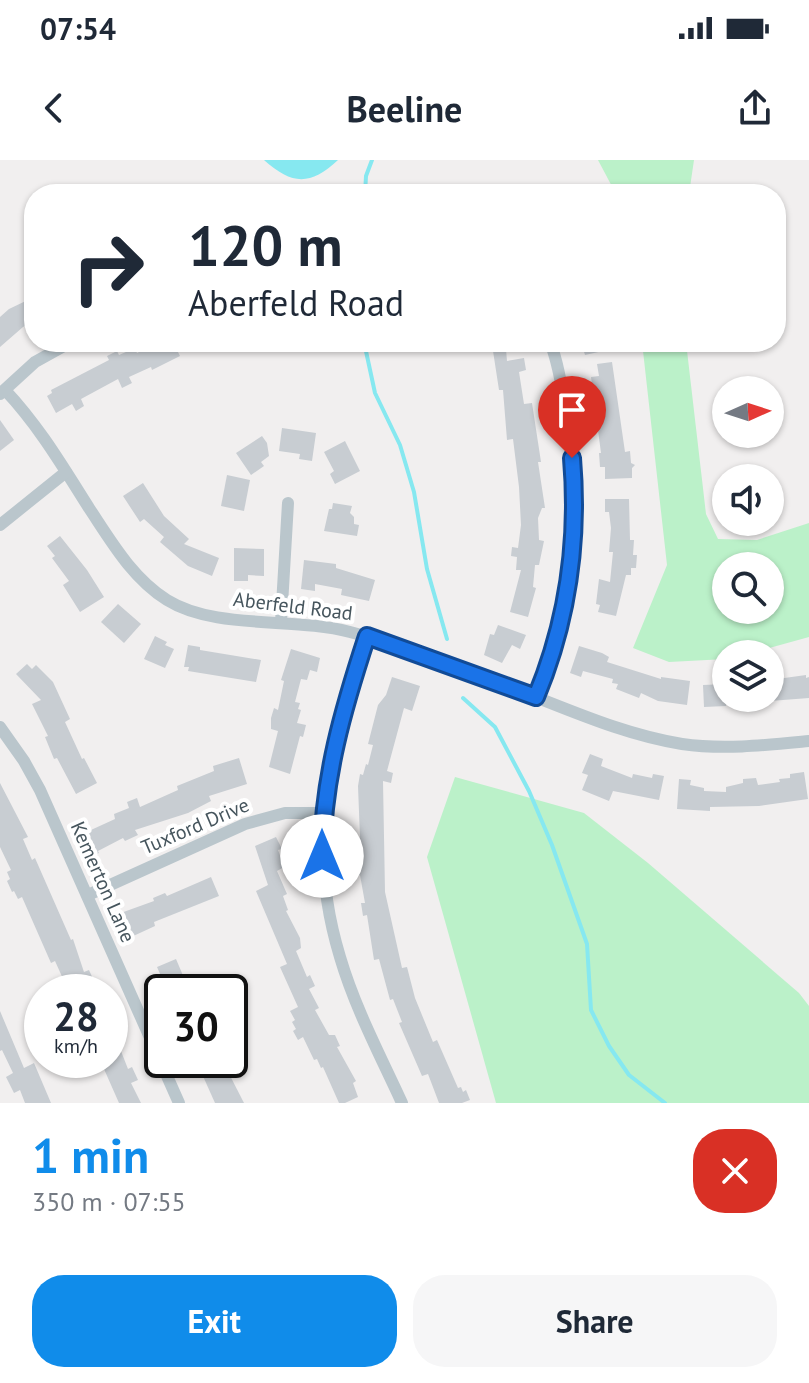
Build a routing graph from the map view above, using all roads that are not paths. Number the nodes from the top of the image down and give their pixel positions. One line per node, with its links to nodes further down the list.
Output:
1 (53, 352): 3 (street)
2 (553, 352): 9 (street)
3 (2, 392): 4 (street, Aberfeld Road)
4 (66, 472): 6 (street); 7 (street, Aberfeld Road)
5 (288, 503): 7 (street)
6 (0, 525)
7 (281, 622): 8 (street, Aberfeld Road)
8 (367, 636): 9 (street, Aberfeld Road); 12 (street)
9 (536, 697): 11 (street, Aberfeld Road)
10 (0, 727): 13 (street, Kemerton Lane)
11 (809, 741)
12 (322, 813): 13 (street, Tuxford Drive); 15 (street)
13 (88, 895): 14 (street, Kemerton Lane)
14 (179, 1103)
15 (402, 1103)

